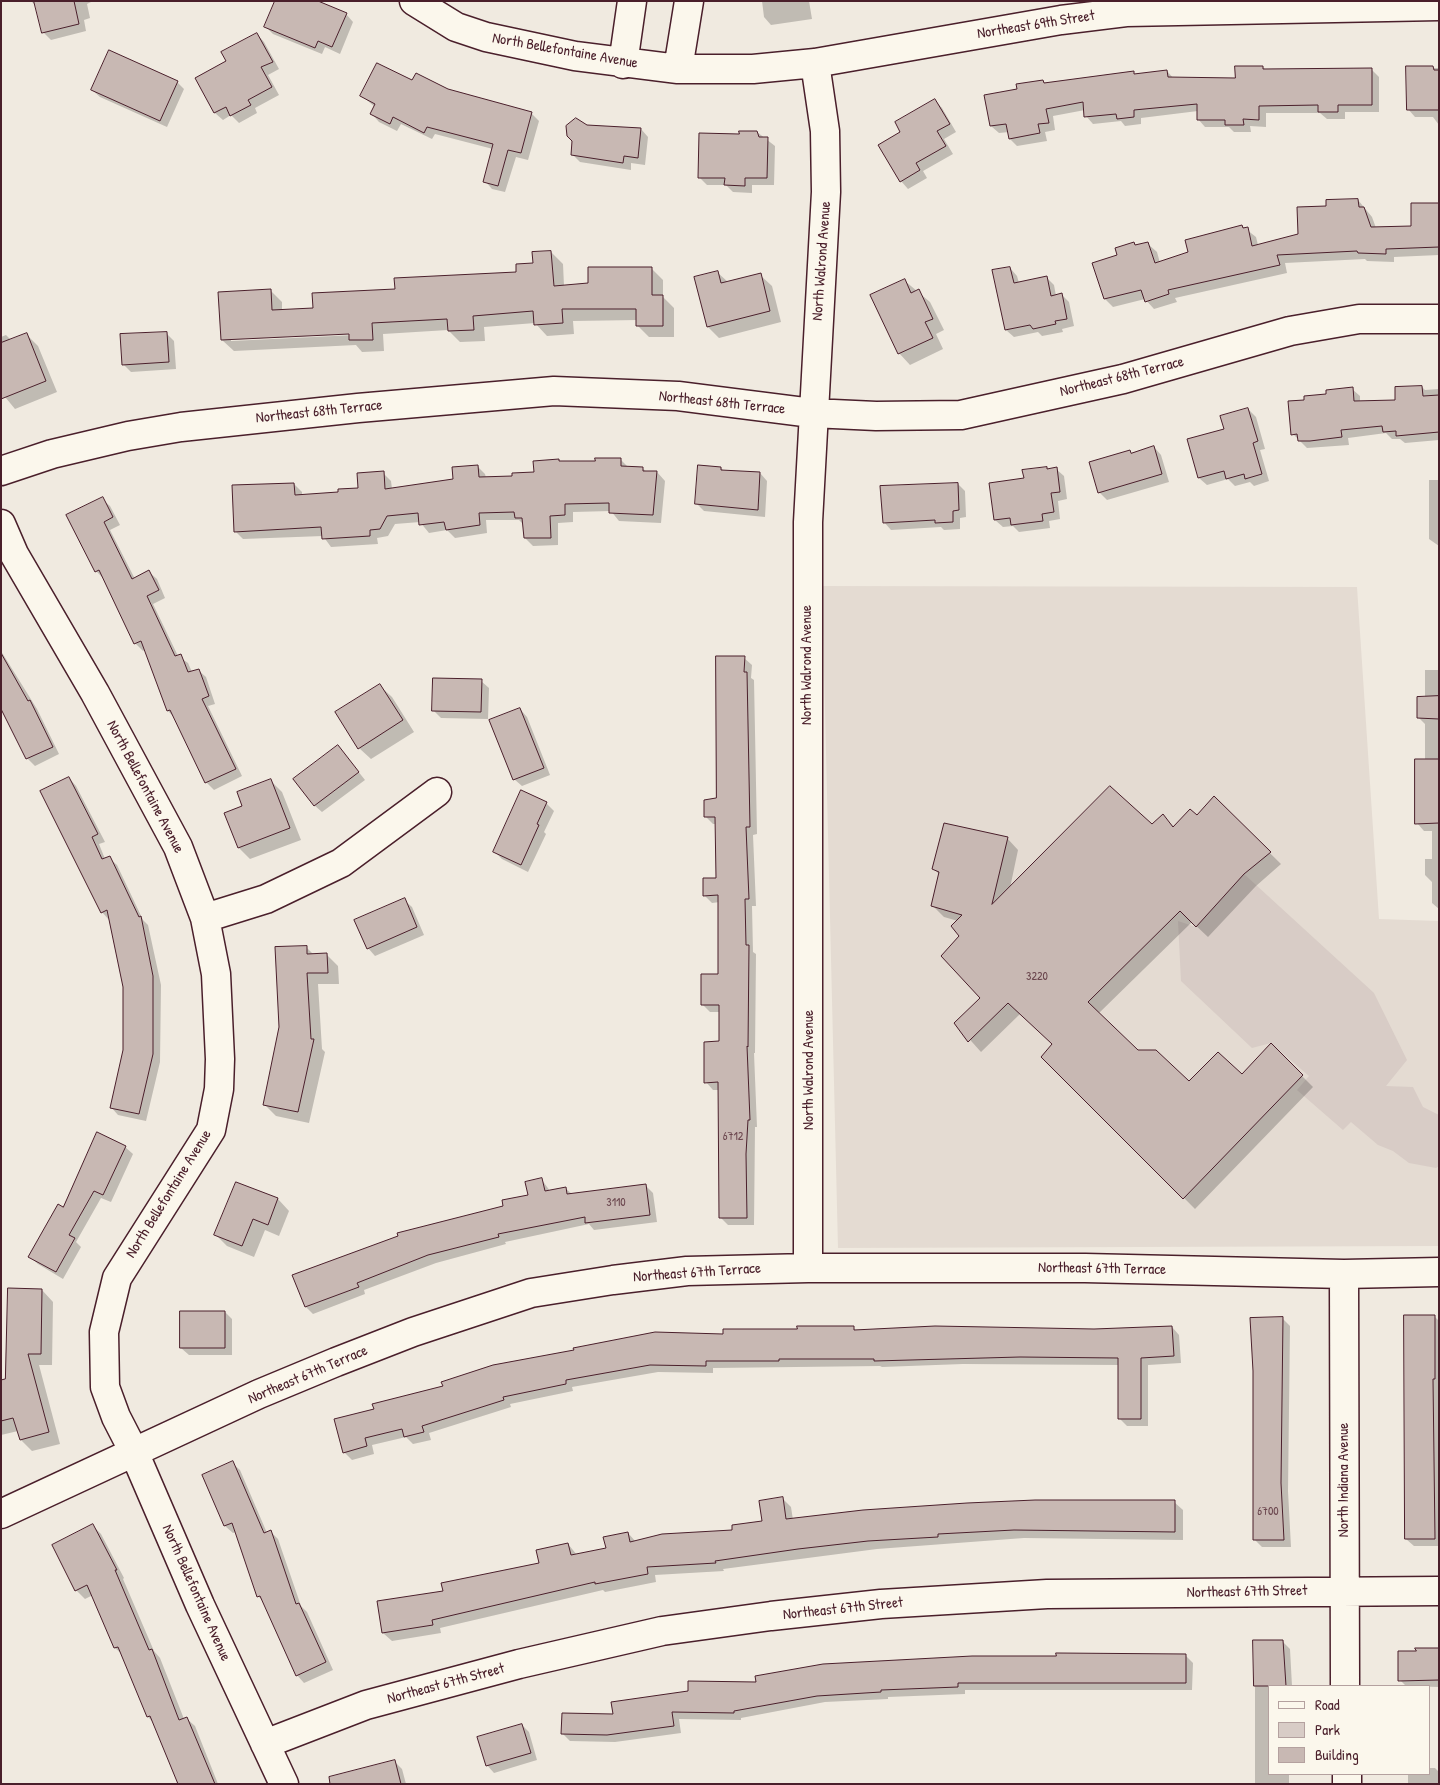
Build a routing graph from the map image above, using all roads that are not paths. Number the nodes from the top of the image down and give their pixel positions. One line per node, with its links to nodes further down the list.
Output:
1 (414, 1): 6 (street, North Bellefontaine Avenue)
2 (632, 1): 6 (street)
3 (689, 1): 7 (street)
4 (1439, 6): 5 (street, Northeast 69th Street)
5 (815, 63): 7 (street, North Bellefontaine Avenue); 9 (street, North Walrond Avenue)
6 (623, 64): 7 (street, North Bellefontaine Avenue)
7 (678, 69)
8 (1439, 319): 9 (street, Northeast 68th Terrace)
9 (812, 413): 10 (street, Northeast 68th Terrace); 14 (street, North Walrond Avenue)
10 (1, 471)
11 (1, 524): 13 (street, North Bellefontaine Avenue)
12 (436, 792): 13 (street)
13 (205, 918): 17 (street, North Bellefontaine Avenue)
14 (808, 1268): 16 (street, Northeast 67th Terrace); 17 (street, Northeast 67th Terrace)
15 (1439, 1272): 16 (street, Northeast 67th Terrace)
16 (1344, 1274): 19 (street, North Indiana Avenue)
17 (134, 1452): 18 (street, Northeast 67th Terrace); 22 (street, North Bellefontaine Avenue)
18 (1, 1514)
19 (1344, 1591): 20 (street, Northeast 67th Street); 21 (street, North Indiana Avenue); 22 (street, Northeast 67th Street)
20 (1439, 1591)
21 (1345, 1685)
22 (265, 1744): 23 (street, North Bellefontaine Avenue)
23 (284, 1784)

